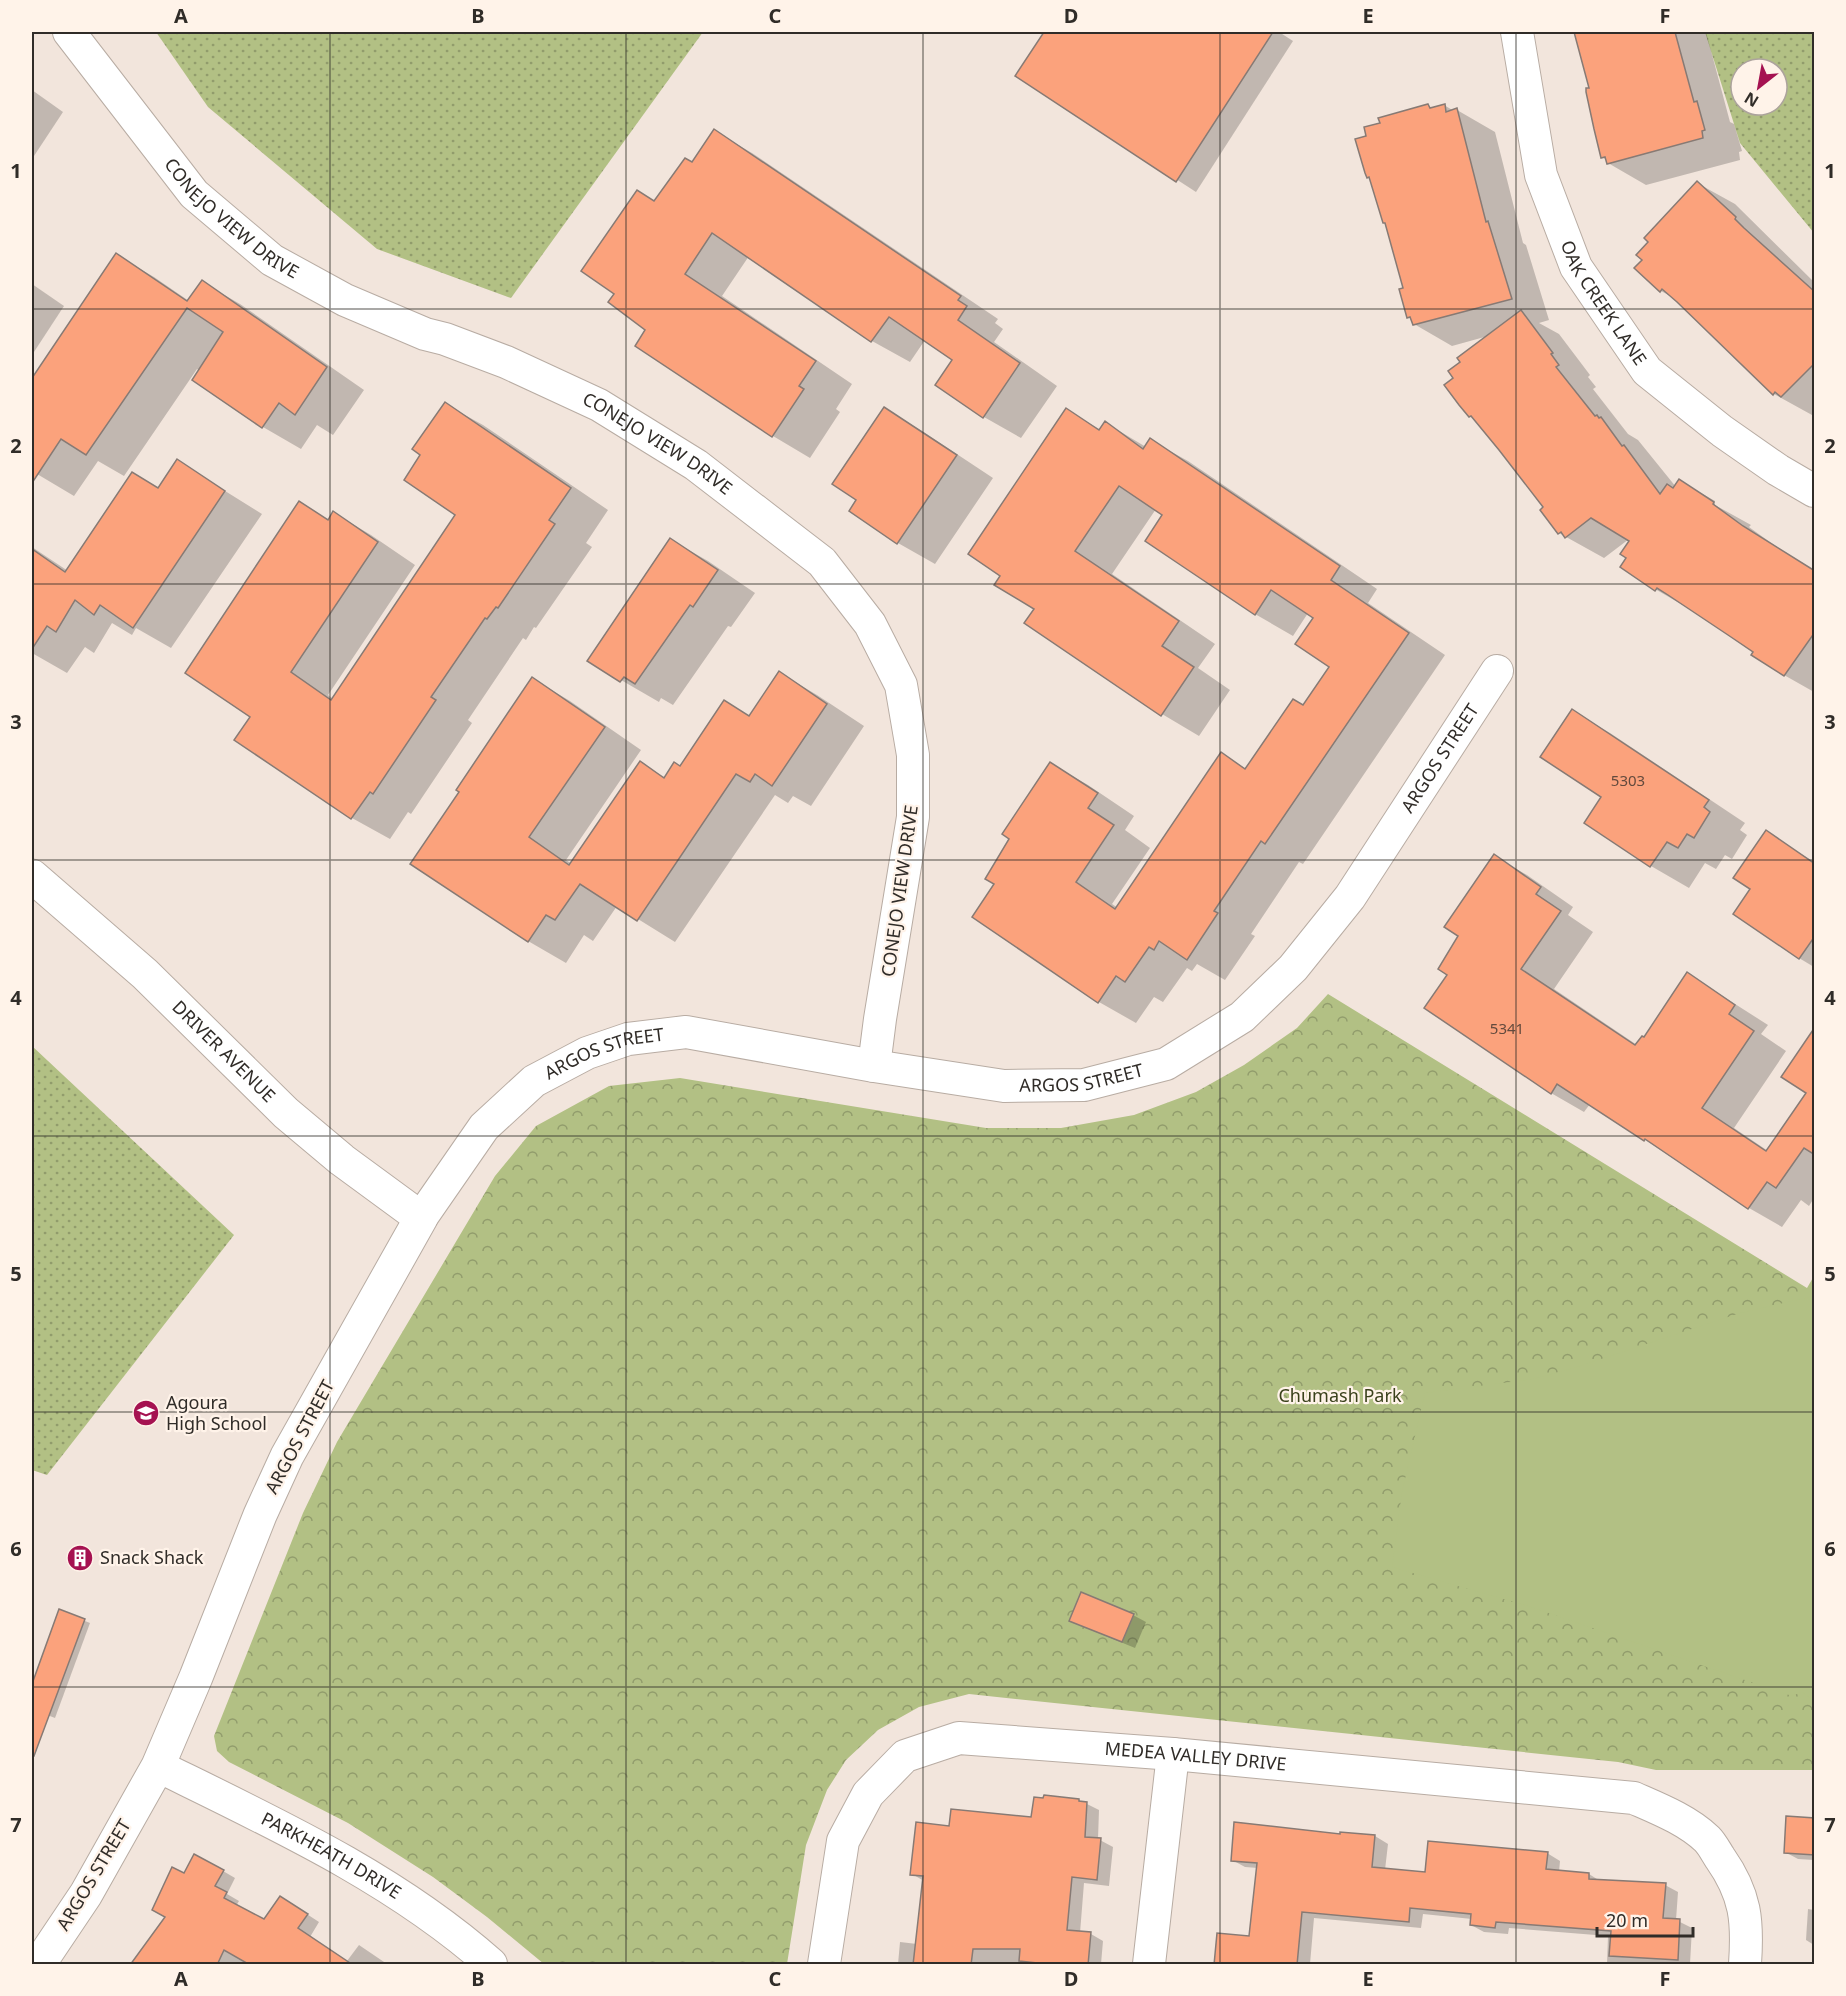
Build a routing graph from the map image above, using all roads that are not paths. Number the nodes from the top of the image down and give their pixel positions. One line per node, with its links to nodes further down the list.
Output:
1 (69, 32): 6 (street, CONEJO VIEW DRIVE)
2 (1517, 32): 3 (street, OAK CREEK LANE)
3 (1815, 491)
4 (1497, 670): 6 (street, ARGOS STREET)
5 (32, 876): 7 (street, DRIVER AVENUE)
6 (874, 1066): 7 (street, ARGOS STREET)
7 (422, 1218): 9 (street, ARGOS STREET)
8 (1173, 1754): 12 (street, MEDEA VALLEY DRIVE); 13 (street); 14 (street, MEDEA VALLEY DRIVE)
9 (158, 1766): 10 (street, ARGOS STREET); 11 (street, PARKHEATH DRIVE)
10 (39, 1965)
11 (491, 1965)
12 (824, 1965)
13 (1149, 1965)
14 (1745, 1965)

